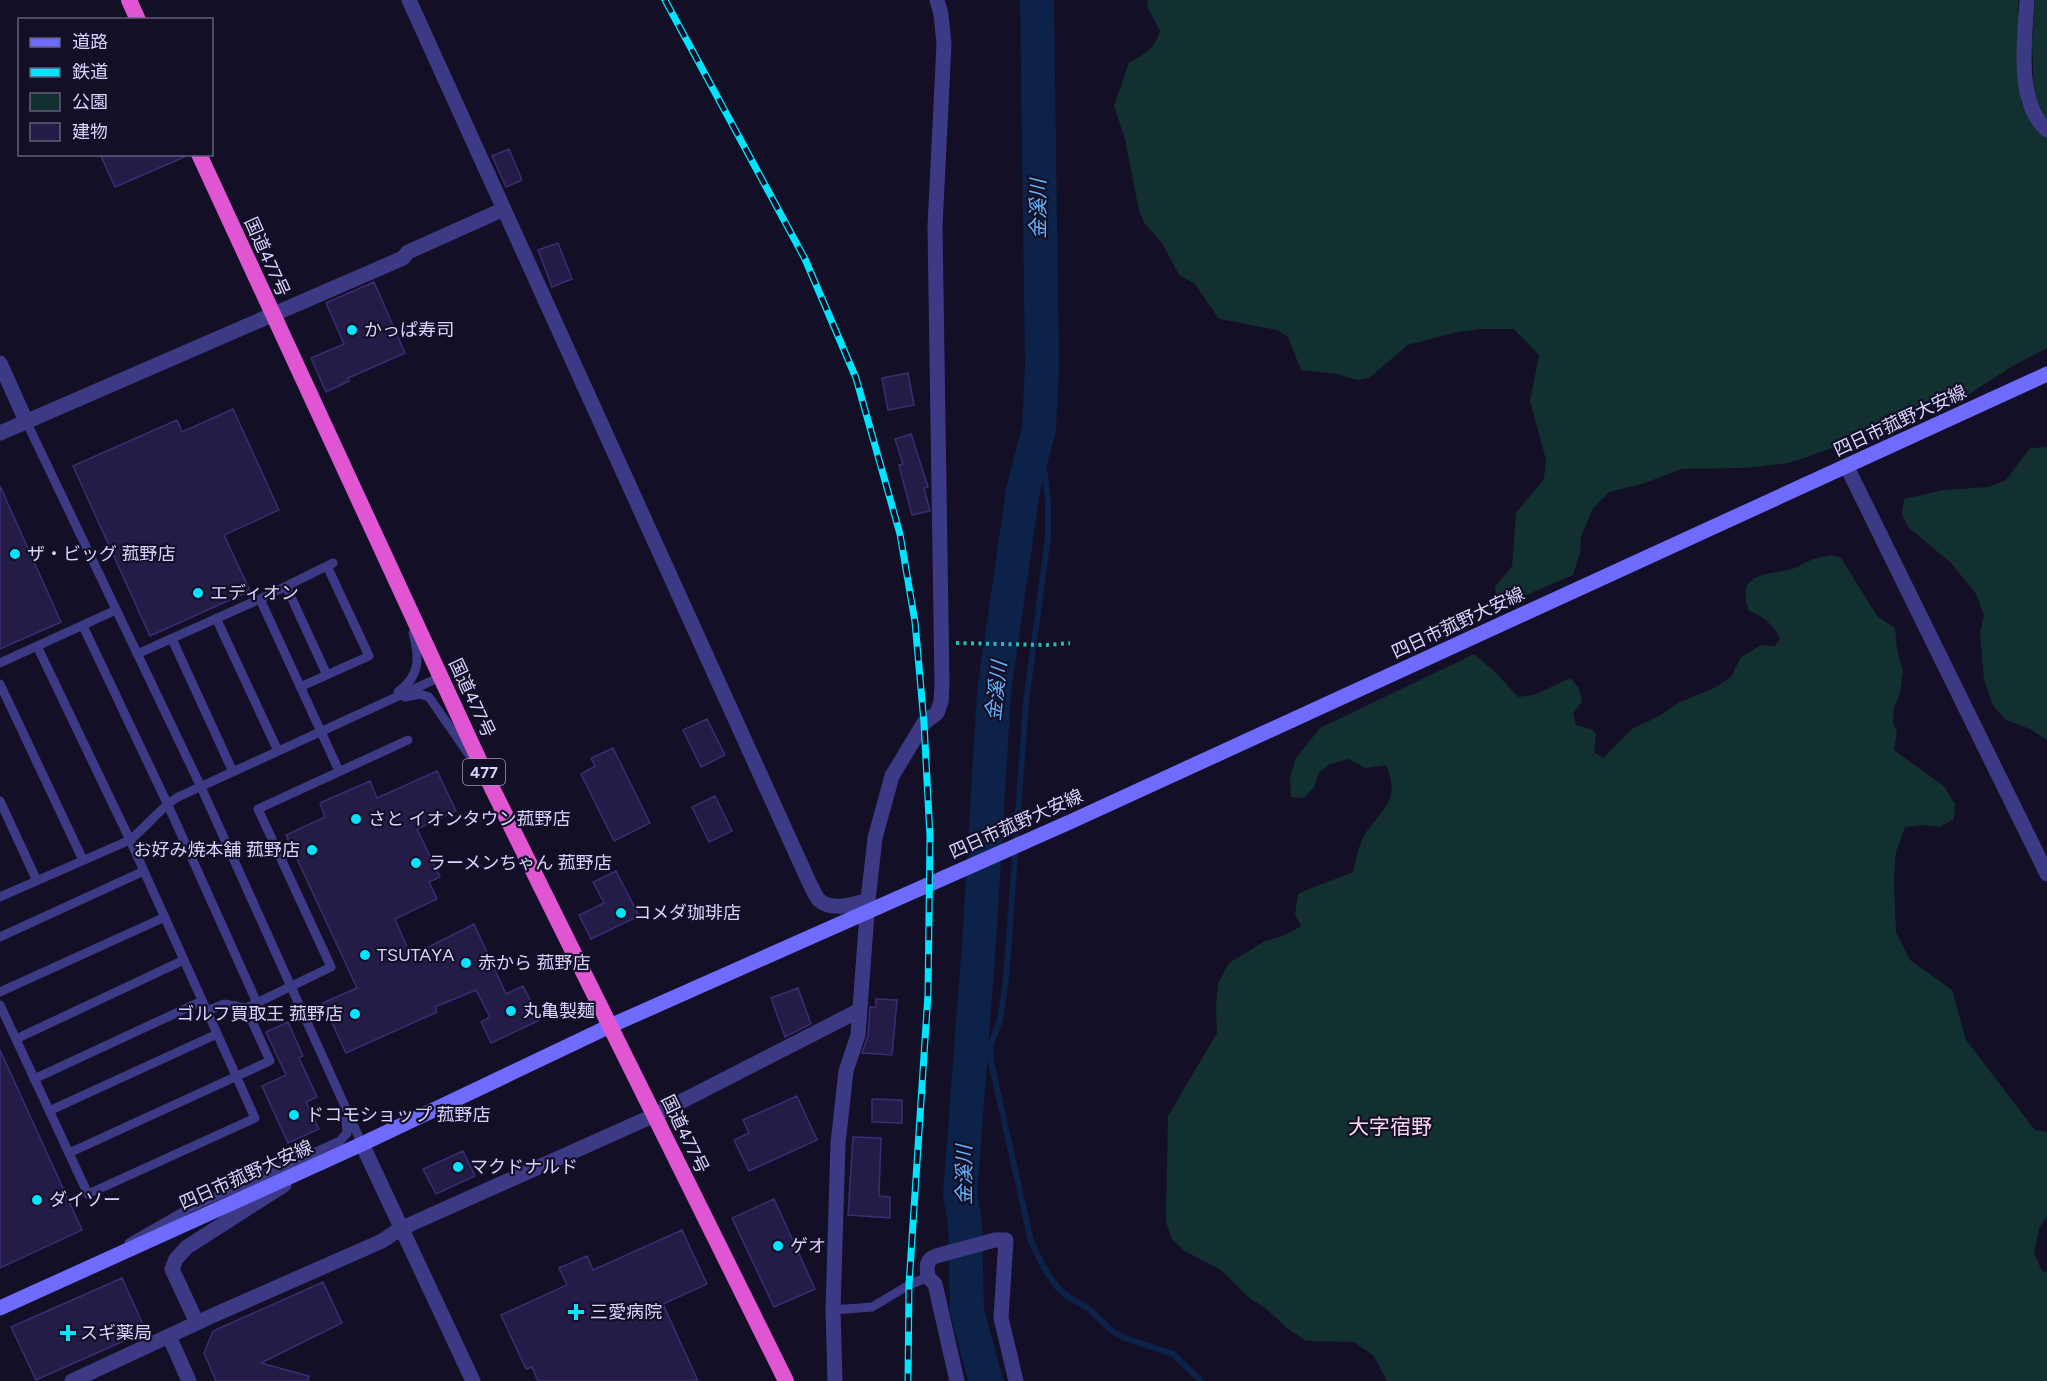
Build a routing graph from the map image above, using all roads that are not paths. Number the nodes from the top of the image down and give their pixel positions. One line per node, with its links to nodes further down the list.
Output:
1 (129, 0): 5 (highway)
2 (409, 0): 8 (street)
3 (937, 0): 45 (street)
4 (2028, 0): 6 (street)
5 (137, 18)
6 (2047, 130)
7 (200, 156): 9 (highway, 国道477号 / 477)
8 (504, 209): 9 (street); 45 (street)
9 (273, 316): 12 (street); 16 (highway, 国道477号 / 477)
10 (0, 363): 12 (street)
11 (2047, 374): 14 (main road, 四日市菰野大安線)
12 (26, 422): 13 (street); 18 (lane)
13 (0, 433)
14 (1847, 467): 42 (street); 57 (main road, 四日市菰野大安線)
15 (286, 586): 17 (lane); 25 (lane); 25 (lane)
16 (404, 598): 26 (highway, 国道477号 / 477); 29 (lane)
17 (260, 599): 19 (lane); 28 (lane)
18 (116, 610): 20 (lane); 23 (lane)
19 (216, 618): 21 (lane); 32 (lane)
20 (83, 626): 22 (lane); 38 (lane)
21 (172, 639): 23 (lane); 34 (lane)
22 (37, 646): 24 (lane); 39 (lane)
23 (137, 654): 35 (lane)
24 (0, 663)
25 (327, 675): 28 (lane)
26 (440, 677): 29 (lane); 36 (highway, 国道477号 / 477)
27 (0, 684): 40 (lane)
28 (300, 687): 30 (lane)
29 (384, 702): 30 (lane); 36 (lane)
30 (320, 732): 32 (lane); 33 (lane)
31 (408, 740): 33 (lane)
32 (278, 751): 34 (lane)
33 (339, 771): 49 (lane)
34 (233, 772): 35 (lane)
35 (201, 787): 38 (lane); 49 (lane)
36 (492, 788): 57 (highway, 国道477号 / 477)
37 (0, 801): 43 (lane)
38 (167, 803): 39 (lane); 52 (lane)
39 (130, 840): 40 (lane); 41 (lane)
40 (83, 860): 43 (lane)
41 (144, 871): 46 (lane); 47 (lane)
42 (2047, 874)
43 (37, 881): 44 (lane)
44 (0, 897)
45 (868, 900): 56 (street)
46 (165, 916): 48 (lane); 50 (lane)
47 (0, 937)
48 (184, 960): 51 (lane); 59 (lane)
49 (290, 986): 52 (lane); 62 (lane)
50 (0, 992)
51 (202, 1001): 55 (lane); 61 (lane)
52 (257, 1003): 54 (lane)
53 (0, 1005): 59 (lane)
54 (246, 1008): 55 (lane); 60 (lane)
55 (207, 1011): 58 (lane)
56 (858, 1011): 64 (street); 72 (street)
57 (610, 1026): 64 (highway, 国道477号 / 477); 65 (main road, 四日市菰野大安線)
58 (218, 1034): 60 (lane); 63 (lane)
59 (16, 1039): 61 (lane)
60 (237, 1077): 66 (lane); 66 (lane)
61 (34, 1079): 63 (lane)
62 (345, 1107): 65 (lane); 69 (lane)
63 (49, 1111): 66 (lane)
64 (655, 1116): 68 (street); 78 (highway, 国道477号 / 477)
65 (362, 1144): 67 (main road, 四日市菰野大安線); 68 (street)
66 (69, 1153)
67 (312, 1167): 69 (main road, 四日市菰野大安線); 73 (street)
68 (400, 1228): 73 (street); 77 (street)
69 (69, 1277): 71 (main road, 四日市菰野大安線)
70 (928, 1277): 72 (lane); 80 (street); 81 (street)
71 (0, 1308)
72 (833, 1310): 79 (street)
73 (197, 1323): 74 (street)
74 (169, 1336): 75 (street); 76 (street)
75 (72, 1381)
76 (189, 1381)
77 (473, 1381)
78 (786, 1381)
79 (835, 1381)
80 (957, 1381)
81 (1016, 1381)

